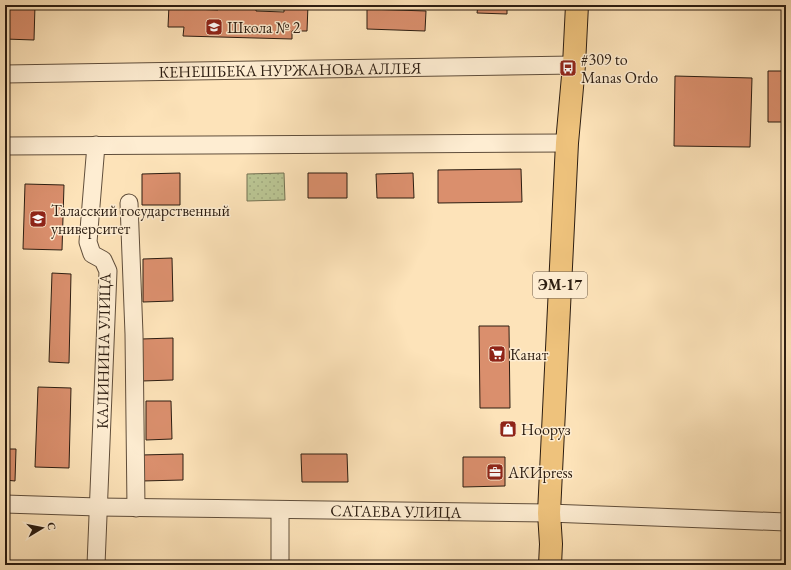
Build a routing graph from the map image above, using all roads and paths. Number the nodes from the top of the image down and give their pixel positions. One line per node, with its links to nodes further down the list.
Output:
1 (577, 5): 2 (highway, ЭМ-17)
2 (574, 65): 3 (street, КЕНЕШБЕКА НУРЖАНОВА АЛЛЕЯ); 4 (highway, ЭМ-17)
3 (5, 74)
4 (567, 143): 5 (street); 12 (highway, ЭМ-17)
5 (96, 145): 6 (street); 9 (street, КАЛИНИНА УЛИЦА)
6 (5, 146)
7 (129, 203): 10 (street)
8 (5, 504): 9 (street, САТАЕВА УЛИЦА)
9 (98, 508): 10 (street, САТАЕВА УЛИЦА); 14 (street, КАЛИНИНА УЛИЦА)
10 (136, 508): 11 (street, САТАЕВА УЛИЦА)
11 (280, 510): 12 (street, САТАЕВА УЛИЦА); 15 (street)
12 (549, 513): 13 (street, САТАЕВА УЛИЦА); 16 (highway, ЭМ-17)
13 (786, 522)
14 (96, 565)
15 (280, 565)
16 (550, 565)

